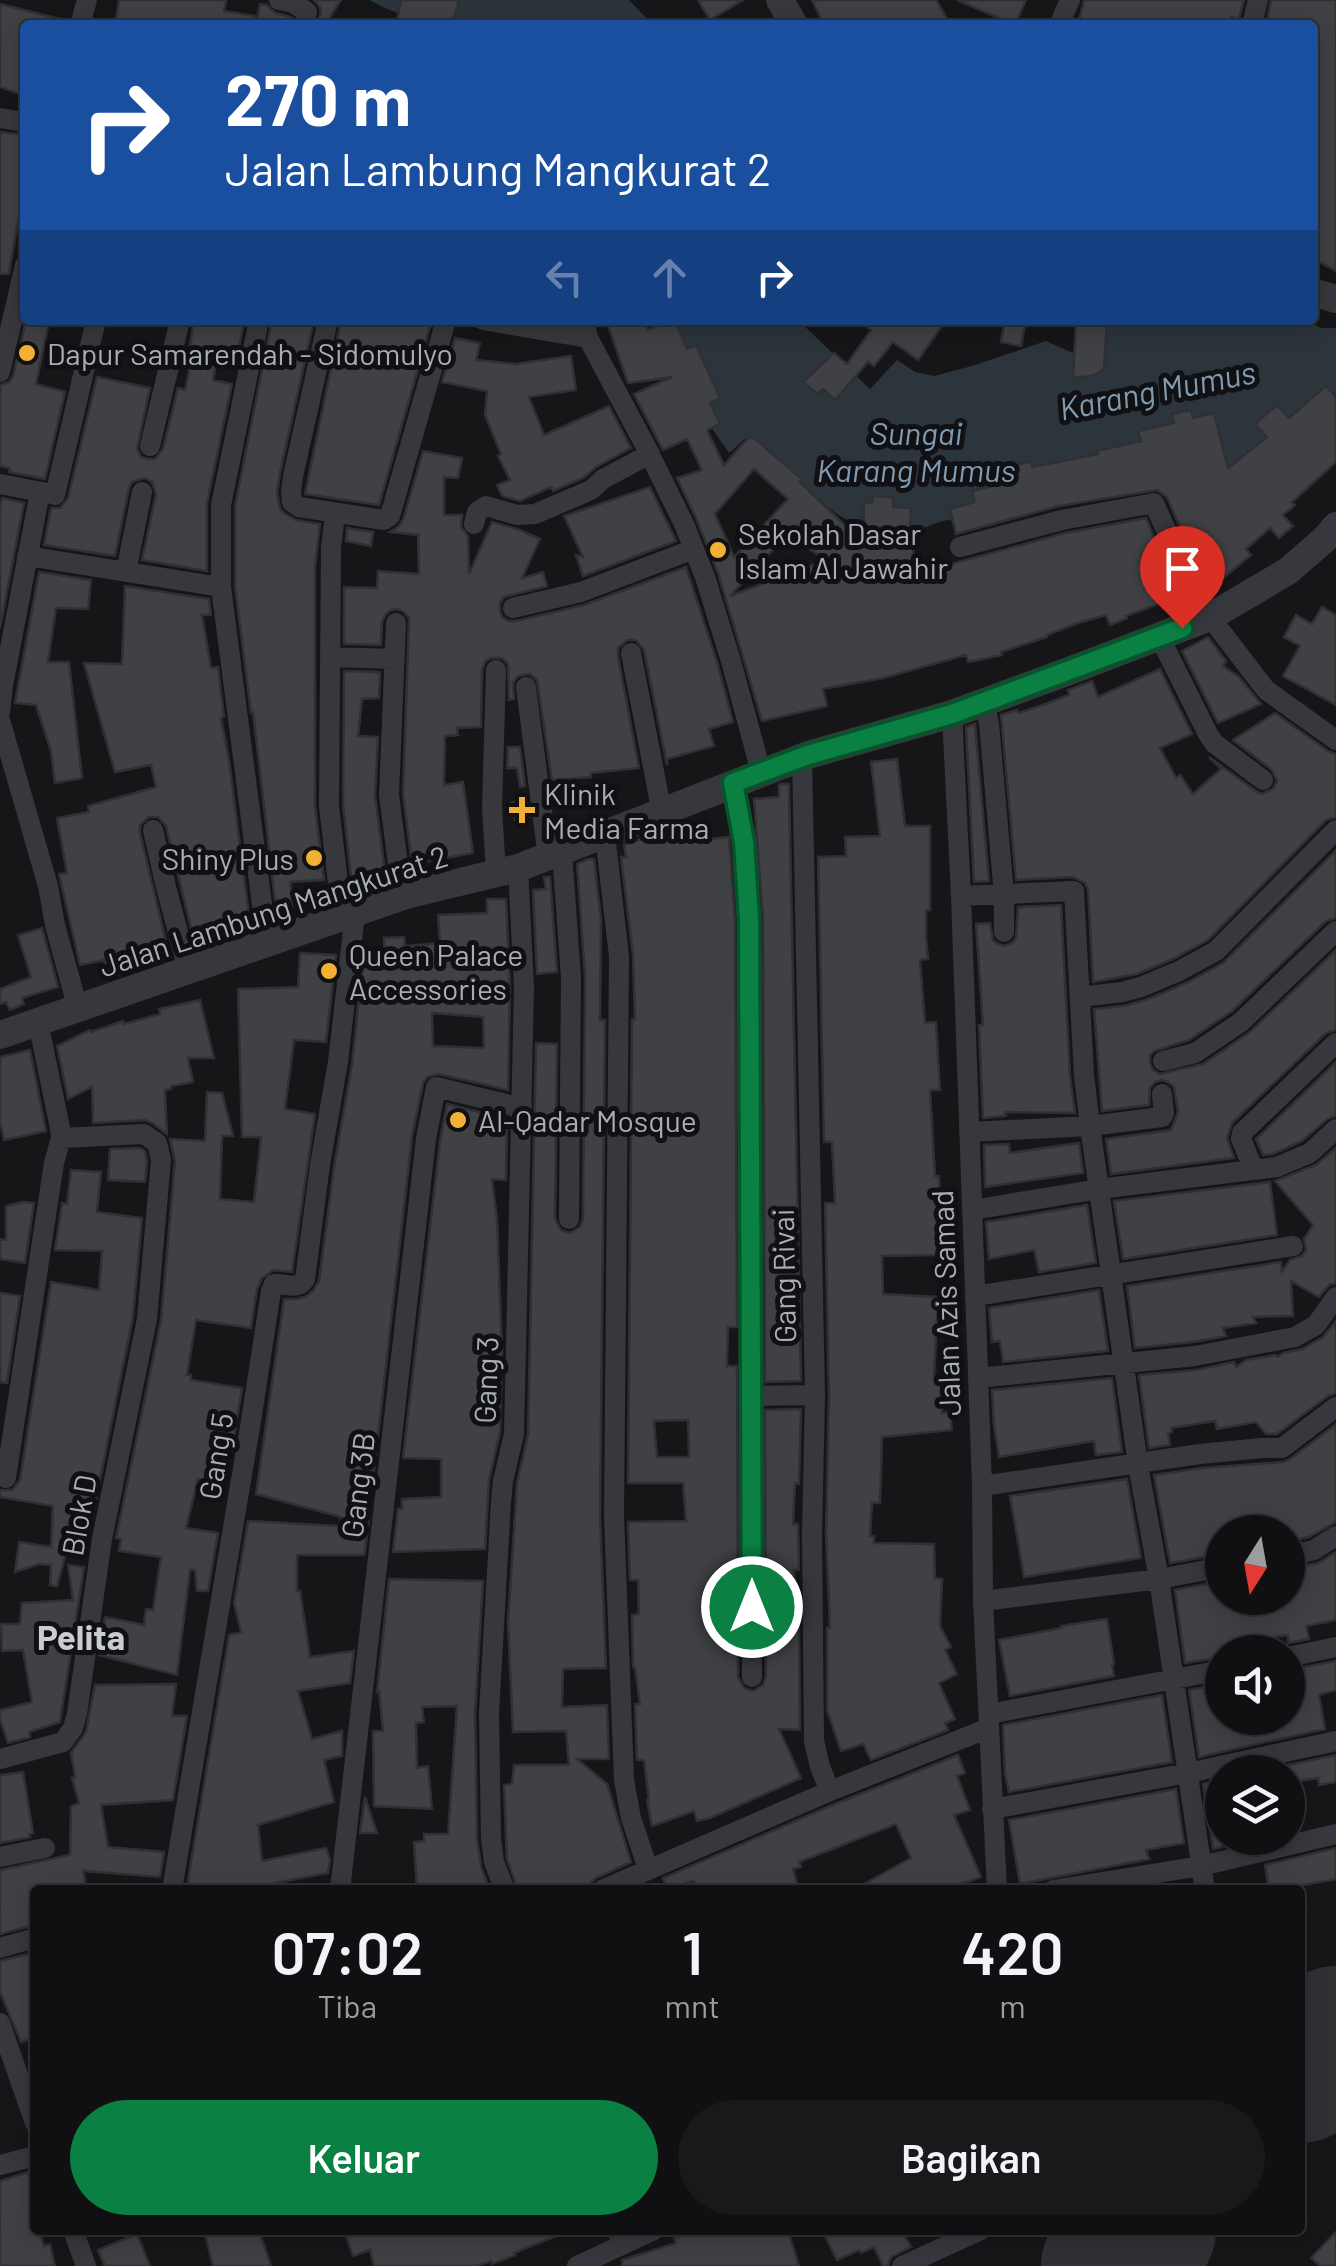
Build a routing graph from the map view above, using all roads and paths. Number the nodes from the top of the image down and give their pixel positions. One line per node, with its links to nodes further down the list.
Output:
1 (278, 0): 2 (street)
2 (307, 12)
3 (20, 286): 11 (street)
4 (95, 325): 16 (street)
5 (179, 325): 12 (street)
6 (258, 325): 26 (street)
7 (327, 325): 17 (street)
8 (445, 325): 17 (street)
9 (541, 325): 10 (street)
10 (586, 329): 13 (street)
11 (0, 372)
12 (150, 446)
13 (650, 454): 18 (street); 22 (street)
14 (0, 484): 16 (street)
15 (142, 492): 25 (street)
16 (55, 495): 24 (street)
17 (335, 514): 32 (street)
18 (474, 524)
19 (1336, 526): 23 (street, Jalan Lambung Mangkurat 2)
20 (1336, 545): 23 (street)
21 (960, 547): 28 (street)
22 (694, 549): 27 (street); 41 (street)
23 (1308, 555): 28 (street, Jalan Lambung Mangkurat 2)
24 (28, 556): 25 (street); 38 (street)
25 (126, 572): 26 (street)
26 (221, 587): 56 (street)
27 (514, 608)
28 (1208, 618): 30 (street, Jalan Lambung Mangkurat 2); 39 (street)
29 (396, 624): 33 (street)
30 (1159, 636): 36 (street, Jalan Lambung Mangkurat 2); 42 (street)
31 (631, 653): 44 (street)
32 (331, 657): 33 (street); 53 (street)
33 (395, 659): 50 (street)
34 (496, 670): 49 (street, Gang 3)
35 (526, 687): 48 (street)
36 (984, 703): 37 (street, Jalan Lambung Mangkurat 2); 51 (street)
37 (952, 714): 40 (street, Jalan Lambung Mangkurat 2); 52 (street, Jalan Azis Samad)
38 (0, 716): 59 (street)
39 (1336, 740)
40 (802, 757): 41 (street, Jalan Lambung Mangkurat 2); 81 (street, Gang Rivai)
41 (761, 772): 43 (street, Jalan Lambung Mangkurat 2)
42 (1262, 780)
43 (733, 783): 44 (street, Jalan Lambung Mangkurat 2); 80 (street)
44 (662, 813): 47 (street, Jalan Lambung Mangkurat 2)
45 (153, 830): 57 (street)
46 (1336, 830): 58 (street)
47 (605, 835): 48 (street, Jalan Lambung Mangkurat 2); 106 (street)
48 (555, 854): 49 (street, Jalan Lambung Mangkurat 2); 73 (street)
49 (507, 871): 50 (street, Jalan Lambung Mangkurat 2); 65 (street, Gang 3)
50 (406, 895): 53 (street, Jalan Lambung Mangkurat 2)
51 (1004, 895): 52 (street); 55 (street); 58 (street)
52 (961, 896): 68 (street, Jalan Azis Samad)
53 (348, 915): 56 (street, Jalan Lambung Mangkurat 2); 107 (street, Gang 5)
54 (1336, 931): 63 (street)
55 (1004, 932)
56 (266, 943): 57 (street, Jalan Lambung Mangkurat 2)
57 (188, 970): 59 (street, Jalan Lambung Mangkurat 2)
58 (1080, 997): 66 (street)
59 (78, 1008): 60 (street, Jalan Lambung Mangkurat 2)
60 (38, 1022): 61 (street, Jalan Lambung Mangkurat 2); 69 (street)
61 (0, 1035)
62 (1336, 1043): 70 (street)
63 (1163, 1061)
64 (1162, 1094): 66 (street)
65 (522, 1108): 108 (street, Gang 3B); 109 (street, Gang 3)
66 (1090, 1126): 68 (street); 71 (street)
67 (1336, 1129): 70 (street)
68 (969, 1132): 72 (street, Jalan Azis Samad)
69 (60, 1138): 84 (street); 98 (street, Blok D)
70 (1254, 1170): 71 (street)
71 (1099, 1190): 72 (street); 75 (street)
72 (972, 1210): 76 (street, Jalan Azis Samad)
73 (569, 1218)
74 (1293, 1246): 75 (street)
75 (1111, 1275): 76 (street); 78 (street)
76 (974, 1296): 79 (street, Jalan Azis Samad)
77 (1336, 1297): 78 (street)
78 (1124, 1364): 79 (street); 83 (street)
79 (978, 1378): 85 (street, Jalan Azis Samad)
80 (751, 1396): 81 (street); 94 (street)
81 (815, 1396): 100 (street, Gang Rivai)
82 (1336, 1407): 83 (street)
83 (1138, 1465): 85 (street); 89 (street)
84 (6, 1478)
85 (982, 1486): 90 (street, Jalan Azis Samad)
86 (1336, 1536): 87 (street)
87 (1305, 1552)
88 (1205, 1570): 89 (street)
89 (1159, 1578): 90 (street); 95 (street)
90 (983, 1601): 96 (street, Jalan Azis Samad)
91 (1336, 1648): 92 (street)
92 (1305, 1654)
93 (1205, 1673): 95 (street)
94 (752, 1677)
95 (1174, 1679): 96 (street); 99 (street)
96 (989, 1721): 100 (street); 101 (street, Jalan Azis Samad)
97 (1336, 1740): 99 (street)
98 (0, 1758)
99 (1188, 1773): 101 (street); 105 (street)
100 (830, 1791): 106 (street)
101 (992, 1809): 111 (street, Jalan Azis Samad)
102 (1336, 1834): 105 (street)
103 (45, 1848): 104 (street)
104 (0, 1857)
105 (1201, 1866): 112 (street); 113 (street)
106 (648, 1869): 110 (street)
107 (173, 1885)
108 (341, 1885)
109 (502, 1885)
110 (613, 1885)
111 (997, 1885)
112 (1084, 1885)
113 (1204, 1885)
114 (30, 1939): 115 (street)
115 (0, 1948)
116 (0, 2023): 117 (street)
117 (6, 2060): 118 (street)
118 (30, 2110)
119 (30, 2157): 120 (street)
120 (0, 2165)
121 (75, 2235): 125 (street)
122 (642, 2235): 124 (street)
123 (971, 2235): 127 (street)
124 (609, 2249): 126 (street)
125 (86, 2266)
126 (577, 2266)
127 (902, 2266)

